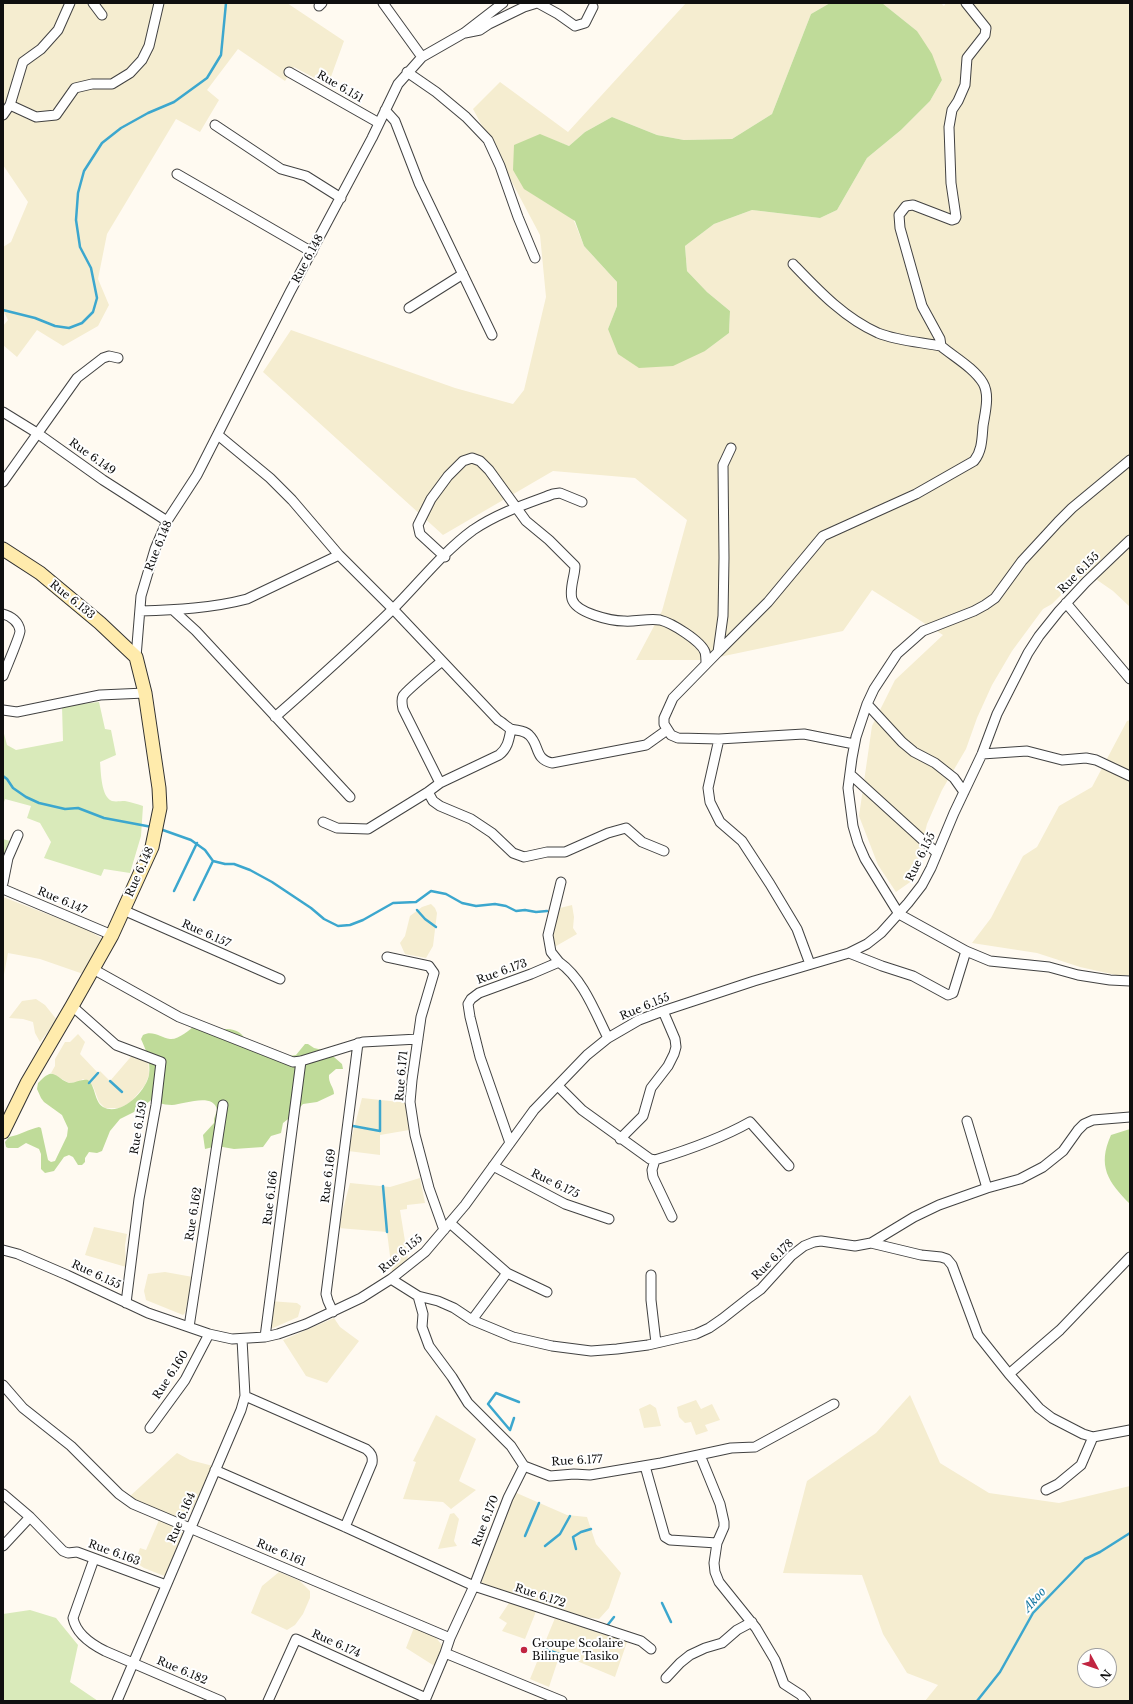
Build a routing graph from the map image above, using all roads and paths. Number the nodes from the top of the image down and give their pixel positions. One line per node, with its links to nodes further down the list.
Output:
1 (70, 3): 14 (street)
2 (93, 3): 9 (street)
3 (159, 3): 14 (street)
4 (503, 3): 10 (street, Rue 6.148)
5 (538, 3): 8 (street); 10 (street)
6 (966, 3): 27 (street)
7 (384, 4): 11 (street)
8 (593, 7)
9 (102, 15)
10 (464, 33): 11 (street, Rue 6.148)
11 (422, 57): 13 (street, Rue 6.148)
12 (289, 72): 17 (street, Rue 6.151)
13 (407, 72): 15 (street, Rue 6.148); 22 (street)
14 (10, 105): 16 (street)
15 (385, 110): 17 (street, Rue 6.148); 24 (street)
16 (3, 115)
17 (379, 123): 20 (street, Rue 6.148)
18 (215, 125): 20 (street)
19 (177, 174): 21 (street)
20 (341, 198): 21 (street, Rue 6.148)
21 (312, 252): 31 (street, Rue 6.148)
22 (535, 258)
23 (793, 264): 27 (street)
24 (463, 274): 25 (street); 26 (street)
25 (409, 308)
26 (492, 335)
27 (941, 346): 47 (street)
28 (118, 358): 30 (street)
29 (3, 412): 30 (street, Rue 6.149)
30 (37, 433): 34 (street); 37 (street, Rue 6.149)
31 (218, 435): 37 (street, Rue 6.148); 40 (street)
32 (731, 448): 47 (street)
33 (1130, 460): 54 (street)
34 (3, 482)
35 (582, 502): 36 (street)
36 (516, 508): 41 (street); 41 (street); 50 (street)
37 (167, 521): 45 (street, Rue 6.148)
38 (1130, 540): 42 (street, Rue 6.155)
39 (3, 549): 48 (street, Rue 6.133)
40 (339, 555): 43 (street); 44 (street)
41 (444, 556): 43 (street)
42 (1066, 603): 52 (street); 61 (street, Rue 6.155)
43 (393, 609): 49 (street); 56 (street)
44 (173, 610): 45 (street); 56 (street)
45 (140, 611): 48 (street, Rue 6.148)
46 (3, 614): 51 (street)
47 (718, 652): 50 (street)
48 (136, 657): 53 (street, Rue 6.148)
49 (442, 661): 57 (street); 64 (street)
50 (706, 664): 58 (street)
51 (3, 676)
52 (1130, 679)
53 (145, 693): 55 (street); 75 (street, Rue 6.148)
54 (867, 704): 60 (street); 66 (street)
55 (3, 710)
56 (275, 717): 67 (street)
57 (511, 728): 58 (street); 64 (street)
58 (667, 730): 59 (street)
59 (719, 739): 60 (street); 82 (street)
60 (854, 744): 62 (street)
61 (982, 754): 63 (street); 66 (street, Rue 6.155)
62 (850, 774): 71 (street); 76 (street)
63 (1130, 776)
64 (440, 782): 65 (street)
65 (428, 792): 68 (street); 70 (street)
66 (964, 792): 71 (street, Rue 6.155)
67 (350, 797)
68 (323, 822)
69 (18, 835): 73 (street)
70 (664, 851)
71 (937, 853): 76 (street, Rue 6.155)
72 (561, 882): 81 (street)
73 (3, 883)
74 (3, 889): 77 (street, Rue 6.147)
75 (123, 910): 77 (street, Rue 6.148); 84 (street, Rue 6.157)
76 (899, 914): 78 (street); 79 (street, Rue 6.155)
77 (112, 935): 83 (street, Rue 6.148)
78 (966, 951): 79 (street); 85 (street)
79 (849, 953): 82 (street, Rue 6.155)
80 (387, 957): 89 (street, Rue 6.171)
81 (559, 962): 88 (street); 98 (street, Rue 6.173)
82 (810, 964): 87 (street, Rue 6.155)
83 (93, 969): 86 (street, Rue 6.148); 91 (street)
84 (280, 979)
85 (1130, 981)
86 (72, 1006): 96 (street, Rue 6.148); 114 (street, Rue 6.159)
87 (663, 1011): 88 (street, Rue 6.155); 97 (street)
88 (608, 1038): 92 (street, Rue 6.155)
89 (418, 1039): 90 (street); 105 (street, Rue 6.171)
90 (358, 1043): 91 (street); 115 (street, Rue 6.169)
91 (301, 1061): 119 (street, Rue 6.166)
92 (558, 1086): 97 (street); 98 (street, Rue 6.155)
93 (223, 1105): 117 (street, Rue 6.162)
94 (1130, 1117): 102 (street, Rue 6.178)
95 (967, 1122): 102 (street)
96 (3, 1132)
97 (620, 1139): 99 (street)
98 (510, 1143): 100 (street, Rue 6.155)
99 (655, 1160): 101 (street); 103 (street)
100 (493, 1166): 104 (street, Rue 6.175); 105 (street, Rue 6.155)
101 (789, 1166)
102 (987, 1188): 106 (street, Rue 6.178)
103 (672, 1217)
104 (609, 1219)
105 (447, 1226): 109 (street); 111 (street, Rue 6.155)
106 (871, 1243): 121 (street, Rue 6.178); 122 (street)
107 (3, 1250): 114 (street, Rue 6.155)
108 (1130, 1257): 122 (street)
109 (507, 1273): 112 (street); 116 (street)
110 (651, 1275): 121 (street)
111 (391, 1280): 113 (street); 115 (street, Rue 6.155)
112 (547, 1292)
113 (418, 1296): 116 (street, Rue 6.178); 130 (street)
114 (126, 1303): 117 (street, Rue 6.155)
115 (333, 1312): 119 (street, Rue 6.155)
116 (472, 1320): 121 (street, Rue 6.178)
117 (189, 1327): 118 (street, Rue 6.155)
118 (209, 1334): 120 (street, Rue 6.155); 126 (street, Rue 6.160)
119 (265, 1337): 120 (street, Rue 6.155)
120 (242, 1339): 124 (street, Rue 6.164)
121 (656, 1343)
122 (1009, 1374): 128 (street)
123 (3, 1385): 136 (street, Rue 6.161)
124 (245, 1396): 132 (street, Rue 6.164); 137 (street)
125 (834, 1404): 129 (street, Rue 6.177)
126 (150, 1428)
127 (1130, 1430): 128 (street)
128 (1093, 1437): 133 (street)
129 (700, 1455): 131 (street, Rue 6.177); 138 (street)
130 (524, 1466): 131 (street, Rue 6.177); 142 (street, Rue 6.170)
131 (645, 1466): 138 (street)
132 (215, 1470): 136 (street, Rue 6.164); 137 (street, Rue 6.172)
133 (1046, 1490)
134 (3, 1494): 135 (street, Rue 6.163)
135 (30, 1517): 139 (street); 140 (street, Rue 6.163)
136 (191, 1527): 141 (street, Rue 6.164); 144 (street, Rue 6.161)
137 (345, 1527): 142 (street, Rue 6.172)
138 (717, 1543): 143 (street)
139 (3, 1546)
140 (94, 1559): 141 (street, Rue 6.163); 147 (street, Rue 6.182)
141 (166, 1585): 147 (street, Rue 6.164)
142 (474, 1586): 144 (street); 145 (street, Rue 6.172)
143 (752, 1622): 148 (street); 154 (street)
144 (450, 1638): 146 (street)
145 (651, 1649)
146 (445, 1653): 149 (street); 153 (street)
147 (133, 1663): 150 (street, Rue 6.164); 151 (street, Rue 6.182)
148 (666, 1678)
149 (426, 1700): 152 (street, Rue 6.174)
150 (117, 1701)
151 (221, 1701)
152 (268, 1701)
153 (562, 1701)
154 (806, 1701)

